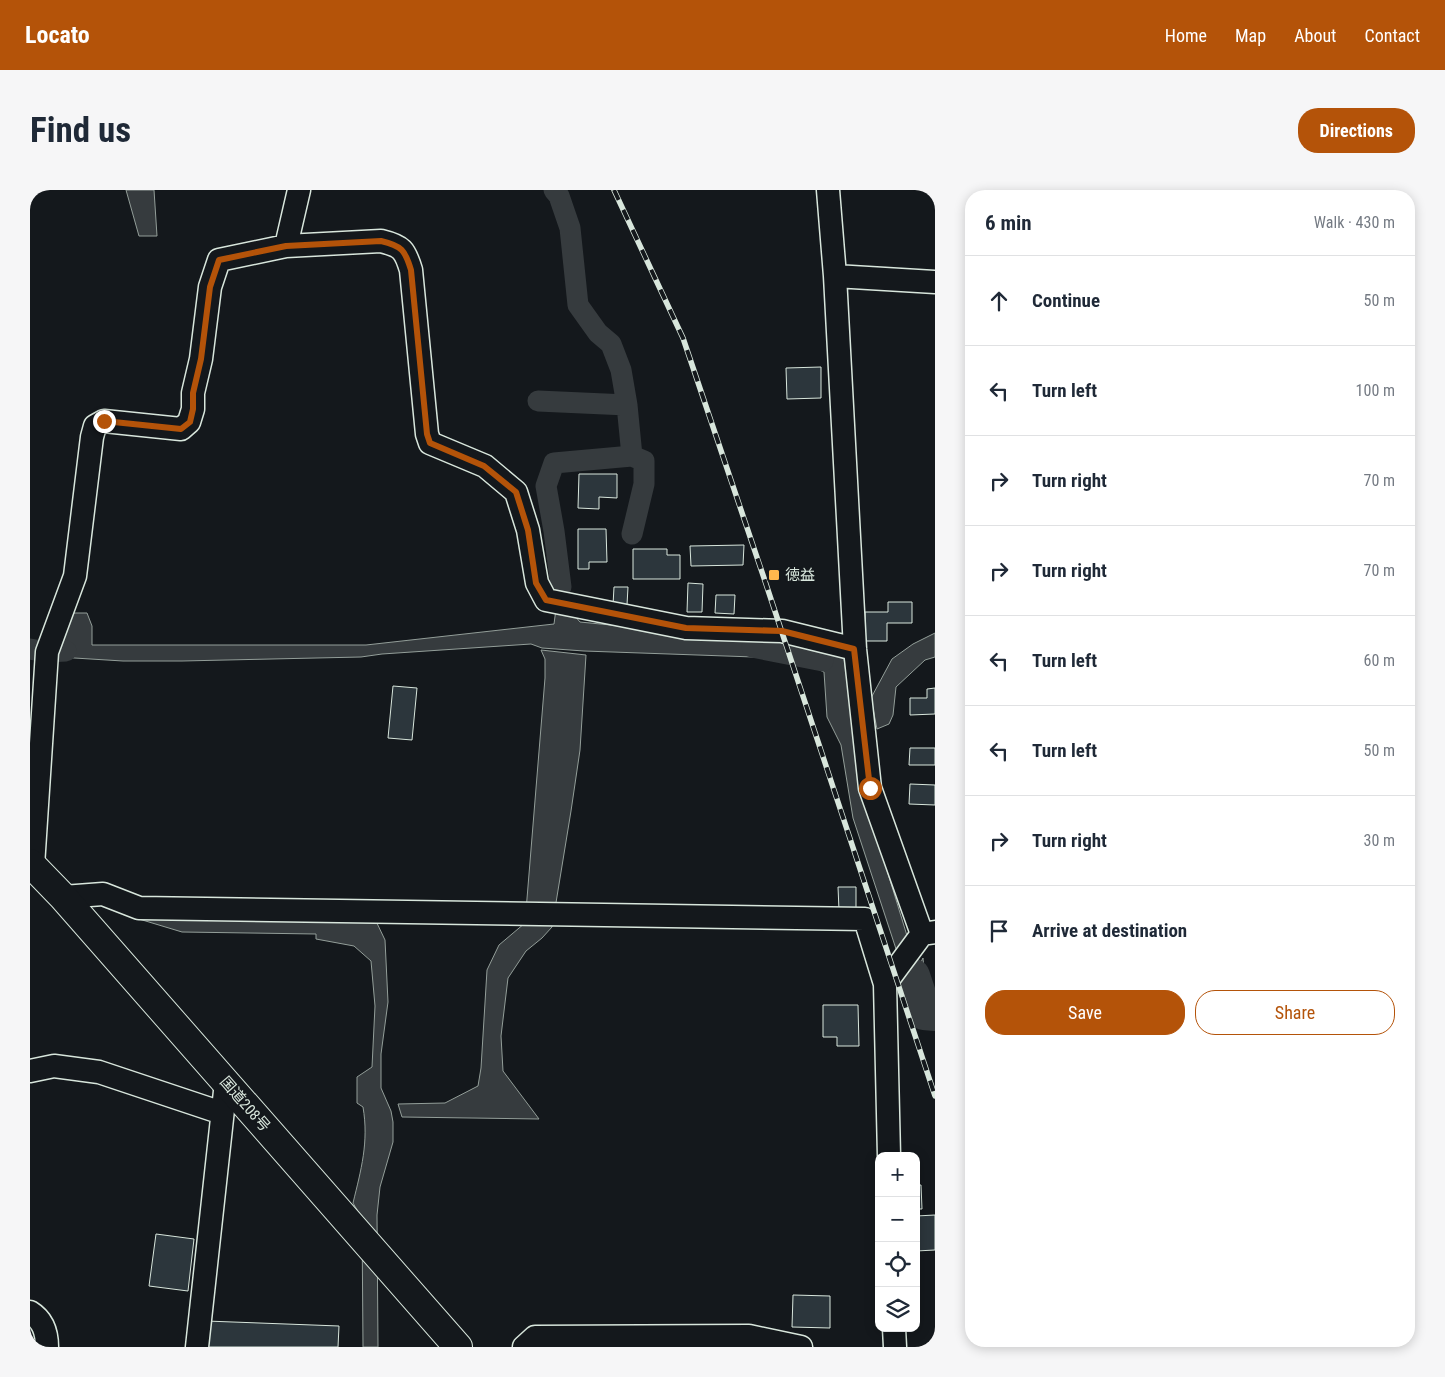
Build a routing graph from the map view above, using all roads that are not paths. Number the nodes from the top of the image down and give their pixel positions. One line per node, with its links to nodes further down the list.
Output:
1 (298, 190): 3 (street)
2 (828, 190): 4 (street)
3 (286, 246): 6 (street); 7 (street)
4 (835, 276): 5 (street); 6 (street)
5 (935, 282)
6 (854, 649): 9 (street)
7 (31, 866): 8 (highway, 国道208号)
8 (62, 897): 10 (street); 12 (highway, 国道208号)
9 (929, 933): 10 (street)
10 (885, 984): 14 (street)
11 (30, 1071): 13 (street)
12 (226, 1082): 13 (street); 19 (highway, 国道208号)
13 (222, 1113): 18 (street)
14 (889, 1152)
15 (30, 1312): 17 (street)
16 (894, 1332): 22 (street)
17 (46, 1347)
18 (197, 1347)
19 (458, 1347)
20 (524, 1347): 21 (street)
21 (801, 1347)
22 (895, 1347)

